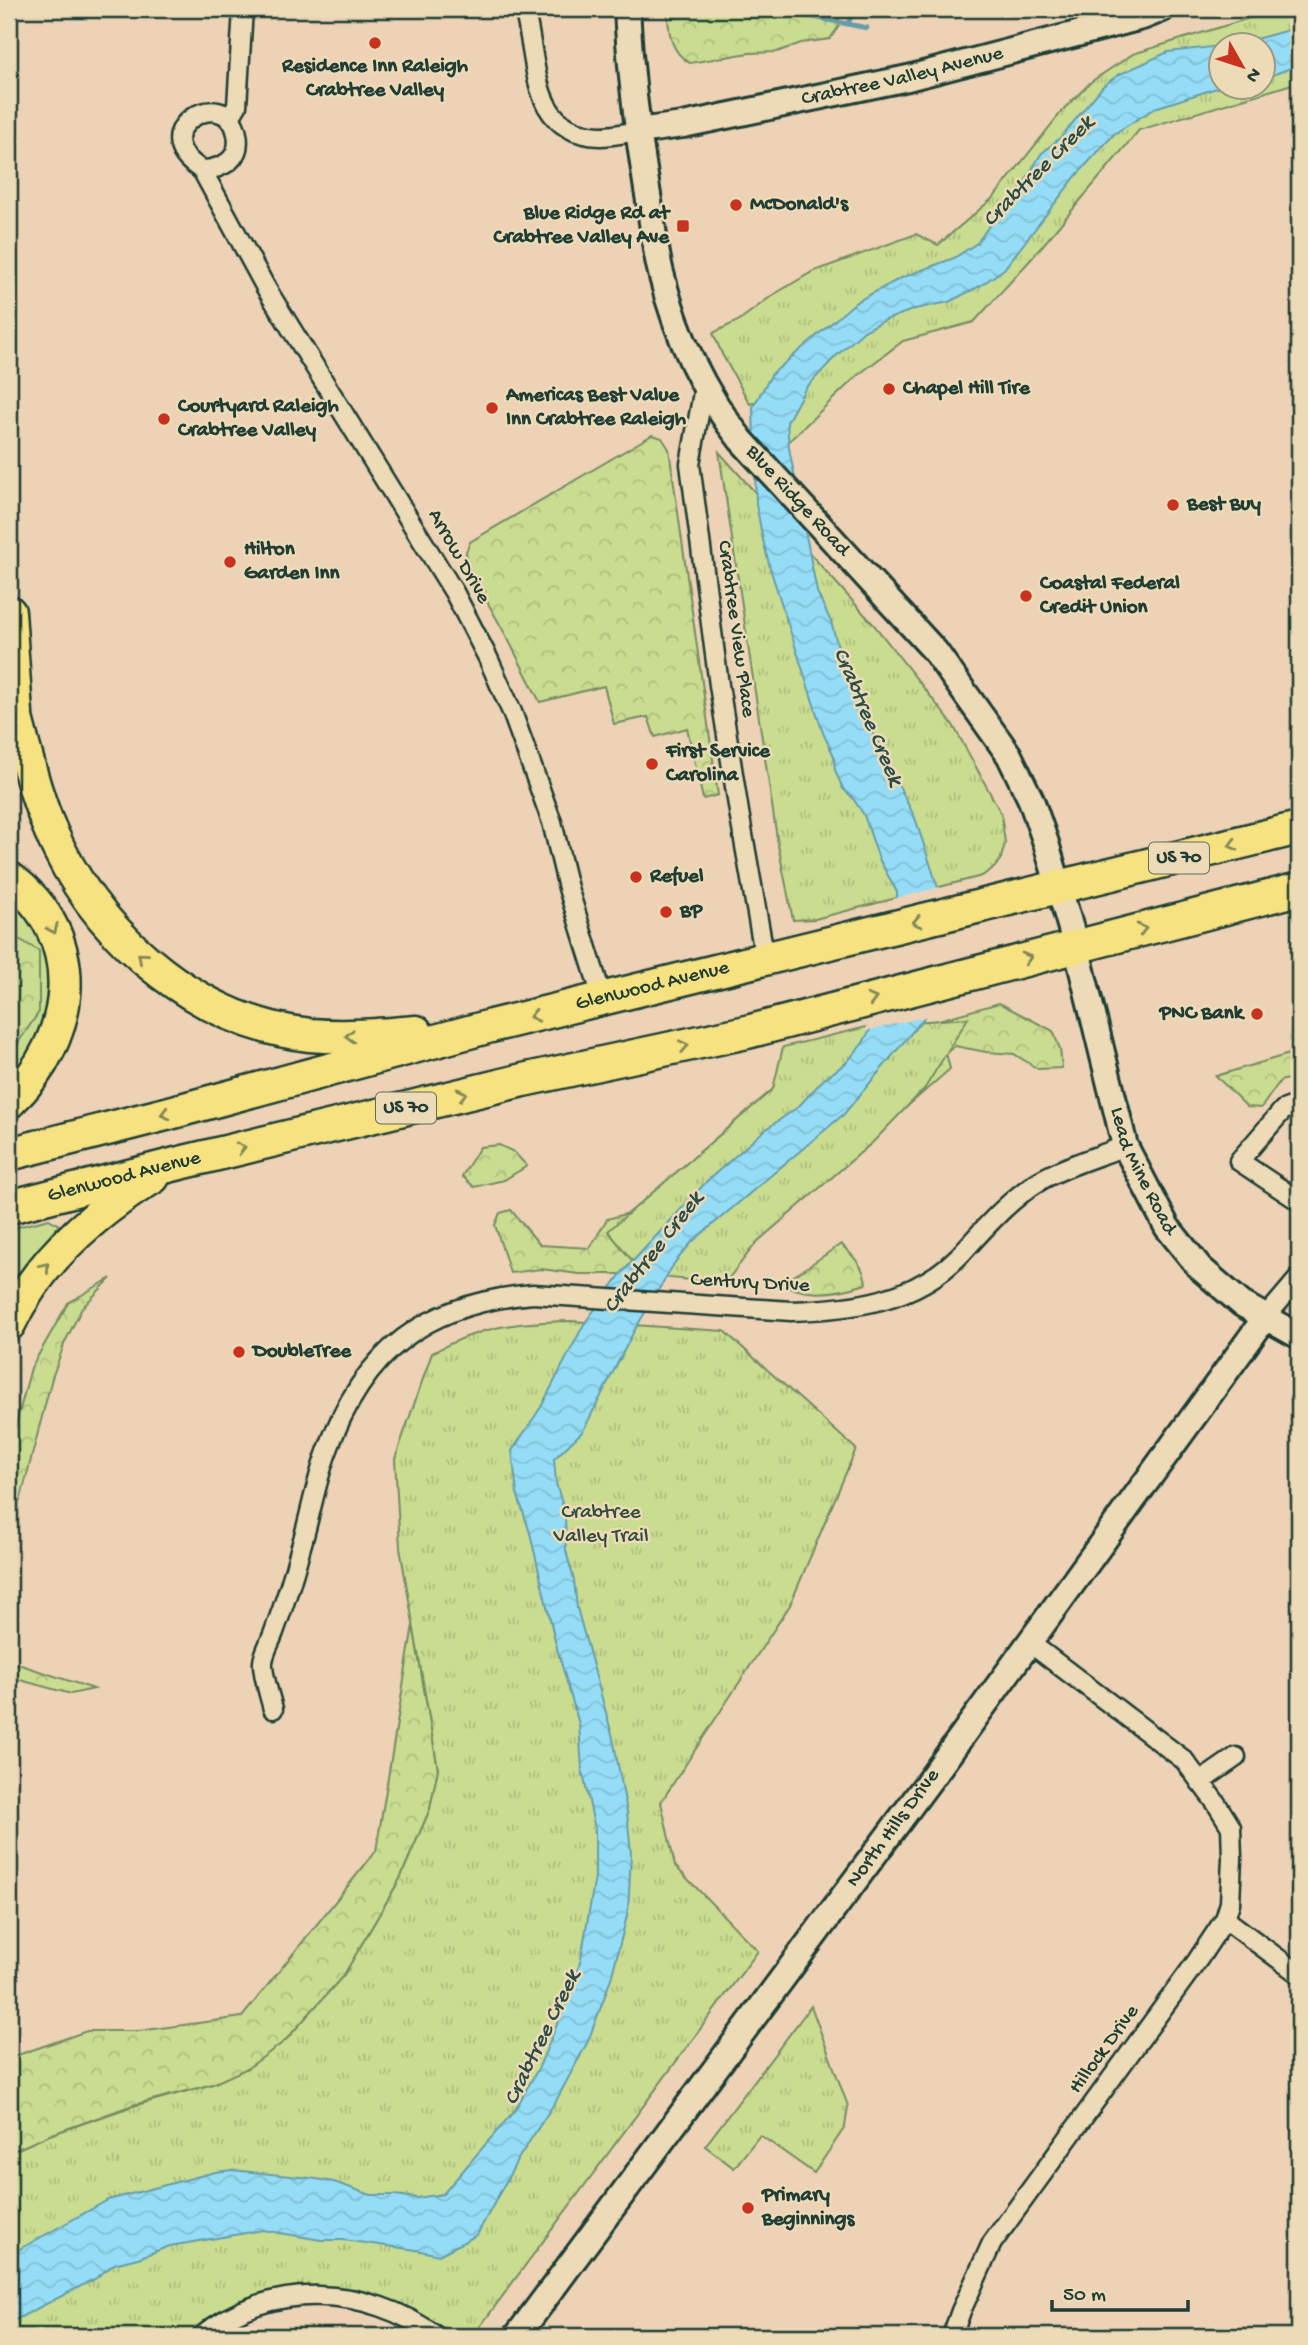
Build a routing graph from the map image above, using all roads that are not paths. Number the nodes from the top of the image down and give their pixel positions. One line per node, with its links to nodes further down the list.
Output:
1 (243, 9): 5 (street)
2 (524, 9): 6 (street)
3 (627, 9): 6 (main road, Blue Ridge Road)
4 (1162, 9): 6 (main road, Crabtree Valley Avenue)
5 (229, 118): 7 (street); 7 (street, Arrow Drive)
6 (638, 131): 8 (main road, Blue Ridge Road)
7 (202, 170): 17 (street, Arrow Drive)
8 (704, 387): 13 (main road, Blue Ridge Road); 16 (street, Crabtree View Place)
9 (9, 612): 10 (highway)
10 (13, 707): 18 (highway, one-way to 10)
11 (1299, 828): 13 (highway, Glenwood Avenue / US 70, one-way to 13)
12 (9, 878): 19 (highway, one-way to 19)
13 (1060, 888): 15 (main road, Blue Ridge Road); 16 (highway, Glenwood Avenue / US 70, one-way to 16)
14 (1299, 889): 15 (highway, Glenwood Avenue / US 70, one-way to 14)
15 (1076, 946): 21 (main road, Lead Mine Road); 23 (highway, Glenwood Avenue / US 70, one-way to 15)
16 (765, 959): 17 (highway, Glenwood Avenue / US 70)
17 (603, 1000): 18 (highway, Glenwood Avenue / US 70, one-way to 18)
18 (491, 1026): 22 (highway, Glenwood Avenue / US 70, one-way to 22)
19 (9, 1102)
20 (1299, 1104): 24 (street)
21 (1125, 1146): 27 (main road, Lead Mine Road); 31 (street, Century Drive)
22 (9, 1154)
23 (176, 1164): 25 (highway, Glenwood Avenue / US 70); 28 (highway, one-way to 23)
24 (1299, 1201)
25 (9, 1207)
26 (1299, 1278): 27 (street)
27 (1265, 1318): 29 (main road, Lead Mine Road); 30 (main road, North Hills Drive)
28 (9, 1324)
29 (1299, 1336)
30 (1030, 1643): 33 (street, Hillock Drive); 38 (main road, North Hills Drive)
31 (273, 1709)
32 (1236, 1757): 33 (street)
33 (1200, 1782): 34 (street, Hillock Drive)
34 (1224, 1919): 35 (street); 39 (street, Hillock Drive)
35 (1299, 1974)
36 (202, 2336): 37 (street)
37 (436, 2336)
38 (517, 2336)
39 (952, 2336)

